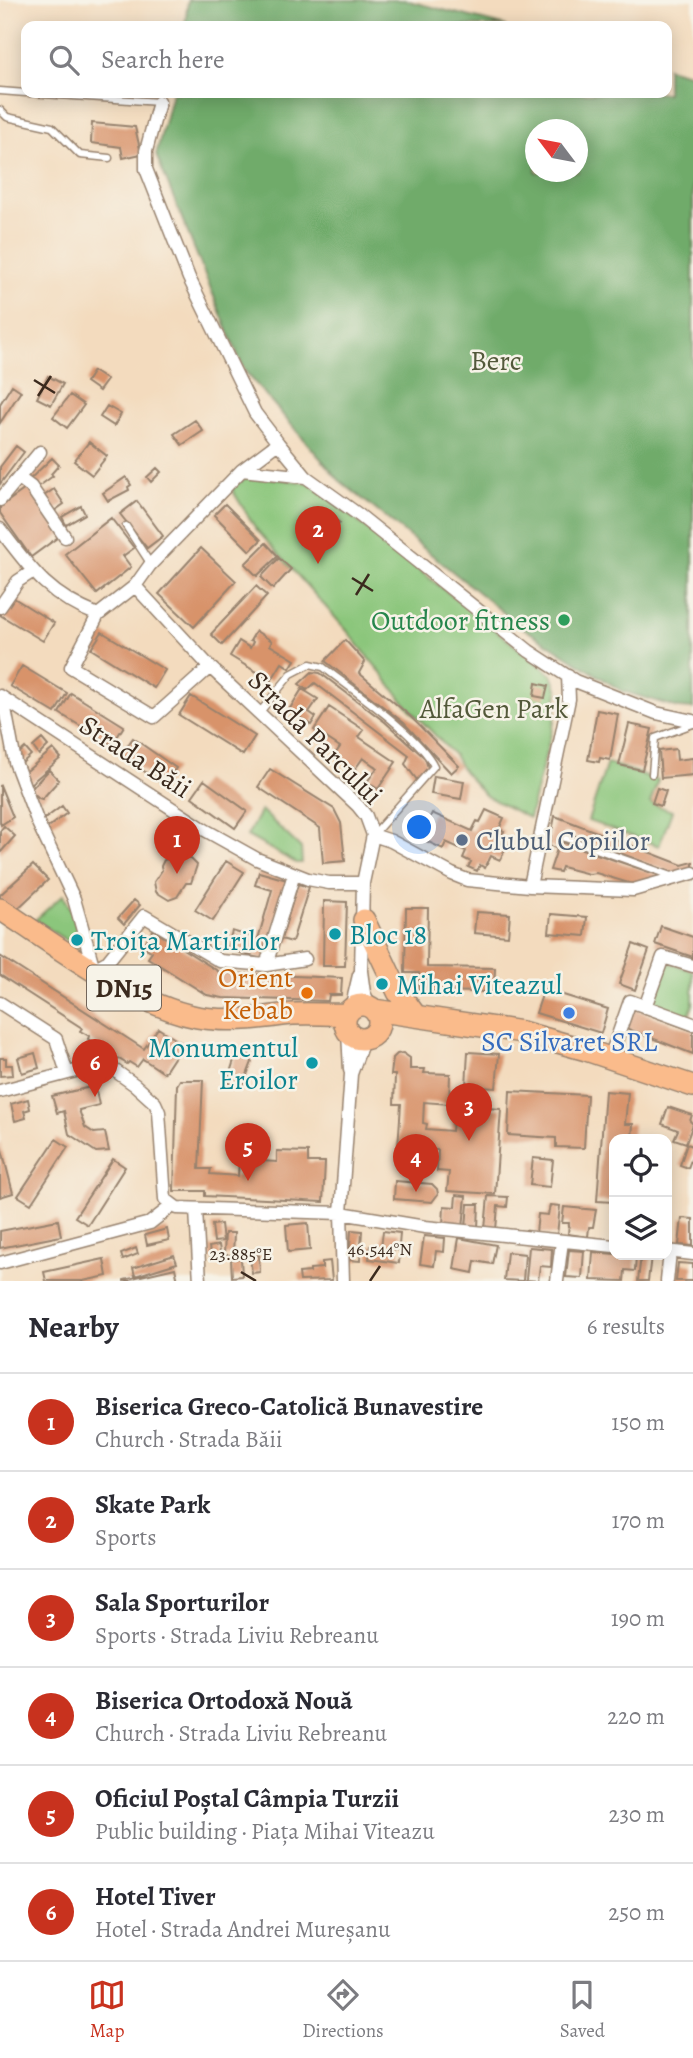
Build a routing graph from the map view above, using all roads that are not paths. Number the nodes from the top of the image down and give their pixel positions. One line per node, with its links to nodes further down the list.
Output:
1 (0, 91): 2 (lane)
2 (21, 92)
3 (101, 98): 4 (lane)
4 (159, 102): 7 (street)
5 (0, 110): 6 (lane)
6 (109, 158)
7 (278, 443): 9 (street); 10 (street)
8 (40, 452): 11 (street)
9 (242, 470): 10 (street); 16 (street)
10 (306, 477): 22 (street)
11 (19, 478): 12 (street); 15 (street)
12 (0, 500)
13 (126, 526): 16 (lane)
14 (0, 529): 17 (street)
15 (65, 537)
16 (150, 565): 18 (street)
17 (32, 572): 19 (street); 20 (street)
18 (135, 586): 20 (street); 21 (street, Strada Parcului)
19 (0, 607)
20 (99, 615): 21 (street, Strada Băii)
21 (210, 667): 24 (street, Strada Parcului)
22 (569, 676): 25 (street); 33 (street)
23 (1, 697): 30 (street, Strada Băii); 39 (street)
24 (260, 712): 27 (street, Strada Parcului); 27 (lane)
25 (693, 723): 26 (lane)
26 (652, 774)
27 (373, 835): 32 (street); 33 (street, Strada Parcului)
28 (565, 838): 31 (lane)
29 (693, 873): 31 (street, Strada Parcului)
30 (295, 874): 32 (street, Strada Băii); 37 (street)
31 (676, 878): 33 (street, Strada Parcului)
32 (363, 883): 35 (street)
33 (530, 886)
34 (0, 909): 39 (main road, DN15)
35 (364, 920): 40 (street); 43 (main road)
36 (305, 959): 37 (street)
37 (266, 965): 39 (street)
38 (693, 966): 42 (street)
39 (94, 969): 44 (main road, DN15)
40 (361, 971): 44 (street); 44 (street)
41 (0, 1003): 49 (street)
42 (645, 1007): 46 (street); 48 (street)
43 (415, 1014): 44 (main road, DN15); 45 (main road, DN15)
44 (356, 1017): 47 (main road, DN15); 50 (street)
45 (440, 1019): 47 (main road, DN15); 48 (main road, DN15)
46 (692, 1021)
47 (372, 1036): 50 (street)
48 (610, 1058): 51 (main road, DN15)
49 (67, 1073): 52 (street); 53 (street)
50 (351, 1074): 55 (street)
51 (693, 1086)
52 (0, 1091)
53 (173, 1205): 54 (street); 61 (street)
54 (196, 1210): 55 (street); 62 (street)
55 (341, 1213): 56 (street); 63 (street)
56 (562, 1241): 57 (street); 64 (street)
57 (609, 1246)
58 (672, 1251): 59 (street)
59 (693, 1254)
60 (668, 1260): 65 (street)
61 (0, 1264)
62 (200, 1281)
63 (343, 1281)
64 (557, 1281)
65 (667, 1281)

